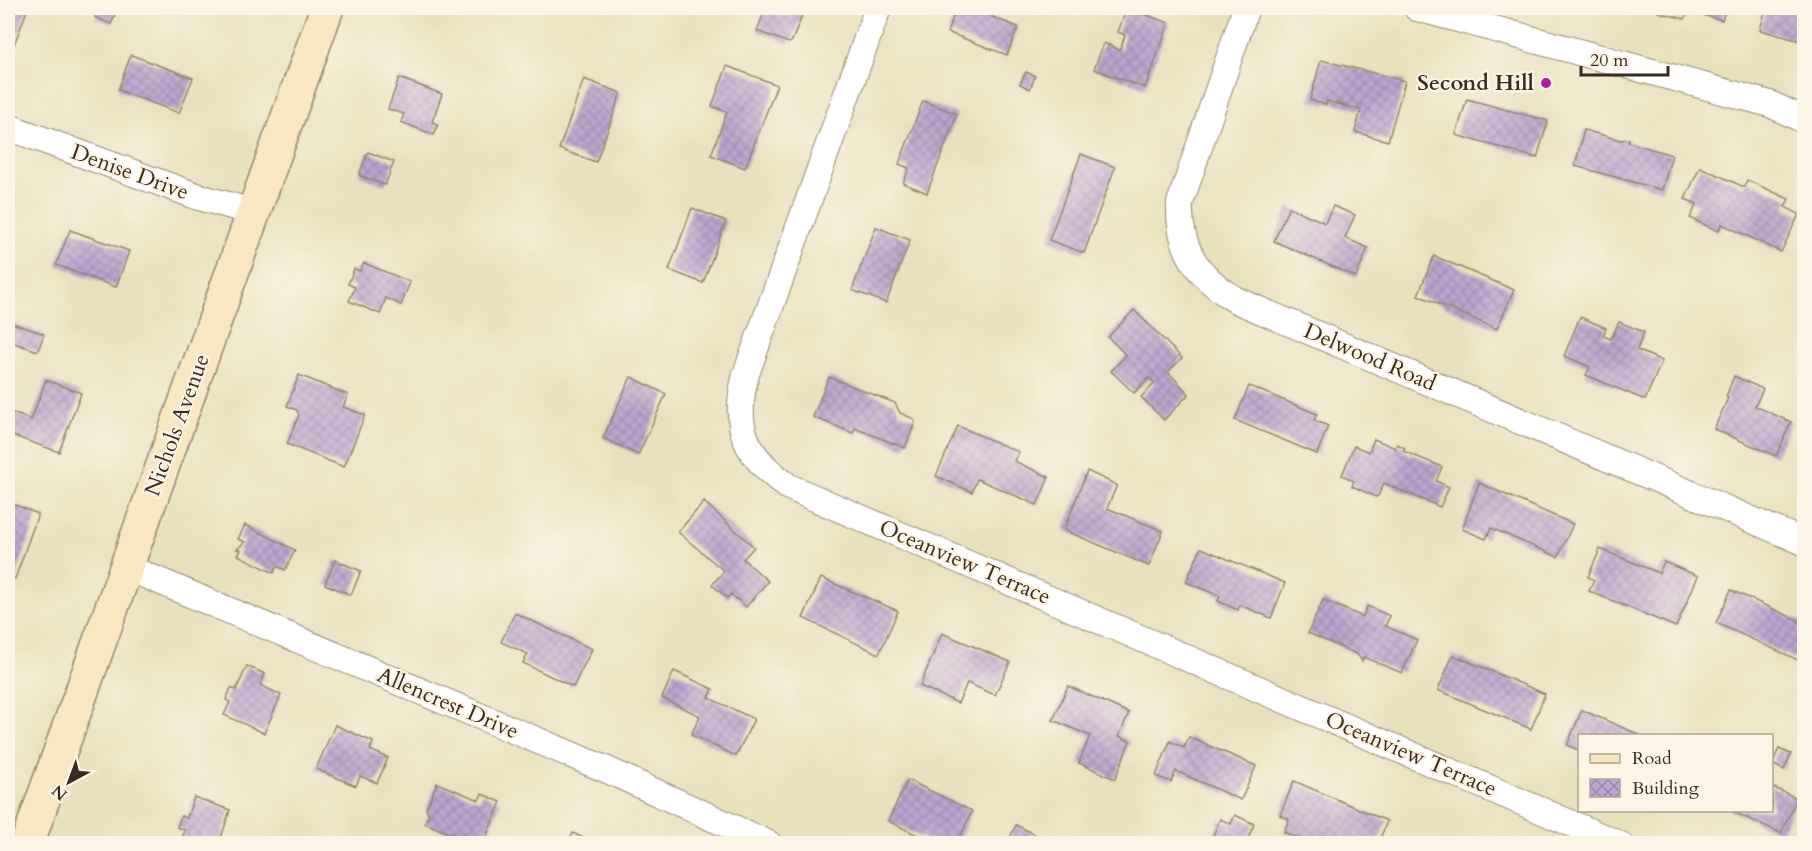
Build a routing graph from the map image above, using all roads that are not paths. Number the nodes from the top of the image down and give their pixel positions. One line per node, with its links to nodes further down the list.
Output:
1 (327, 8): 7 (main road, Nichols Avenue)
2 (878, 8): 12 (street, Oceanview Terrace)
3 (1246, 8): 8 (street, Delwood Road)
4 (1417, 8): 5 (street)
5 (1804, 120)
6 (8, 128): 7 (street, Denise Drive)
7 (254, 212): 9 (main road, Nichols Avenue)
8 (1804, 542)
9 (126, 567): 10 (main road, Nichols Avenue); 11 (street, Allencrest Drive)
10 (27, 843)
11 (769, 843)
12 (1619, 843)

